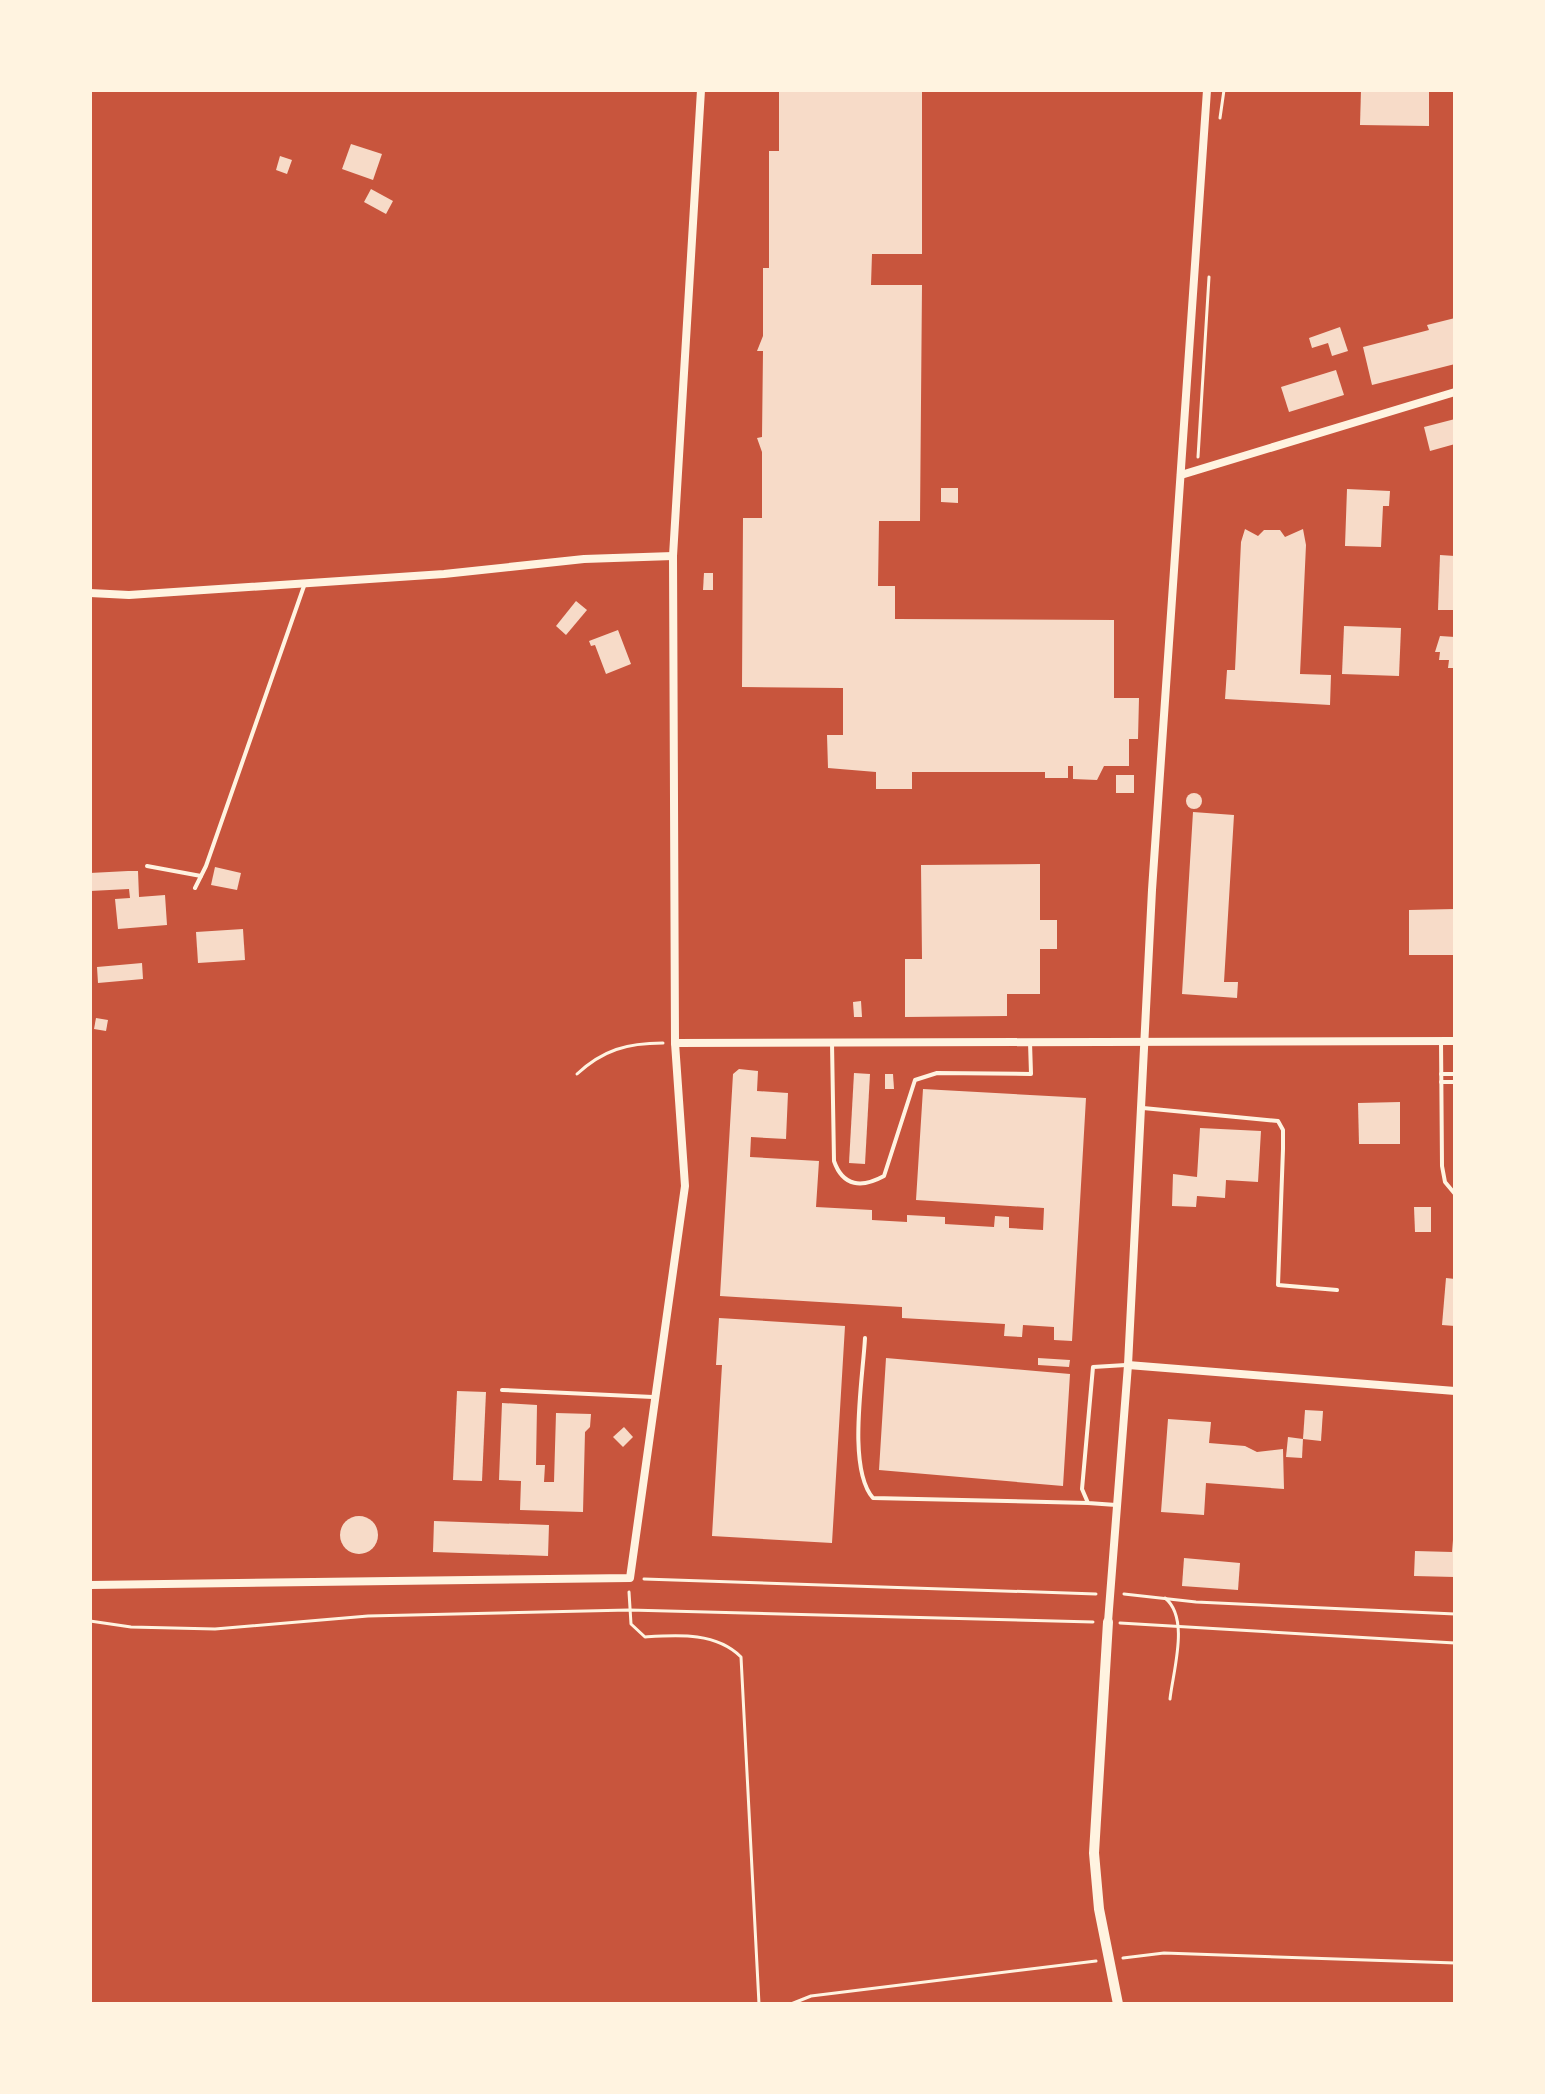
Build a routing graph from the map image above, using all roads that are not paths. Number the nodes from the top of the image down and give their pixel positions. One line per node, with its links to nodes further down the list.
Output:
1 (701, 90): 5 (street)
2 (1207, 90): 4 (street)
3 (1455, 392): 4 (street)
4 (1181, 475): 16 (street)
5 (673, 556): 6 (street); 15 (street)
6 (305, 583): 7 (street); 9 (lane)
7 (90, 593)
8 (147, 866): 9 (lane)
9 (201, 876): 10 (lane)
10 (195, 888)
11 (832, 1041): 14 (street); 14 (lane); 15 (street)
12 (1441, 1041): 13 (street); 16 (street); 17 (lane)
13 (1455, 1041)
14 (1030, 1042): 16 (street)
15 (675, 1043): 28 (street)
16 (1147, 1043): 21 (street)
17 (1441, 1074): 18 (lane); 19 (lane)
18 (1455, 1074)
19 (1441, 1082): 20 (lane); 22 (lane)
20 (1455, 1082)
21 (1143, 1108): 23 (lane); 25 (street)
22 (1455, 1194)
23 (1337, 1290)
24 (865, 1338): 29 (lane)
25 (1128, 1365): 27 (street); 29 (lane); 30 (street)
26 (502, 1390): 28 (lane)
27 (1455, 1391)
28 (656, 1397): 31 (street)
29 (1088, 1503): 30 (lane)
30 (1118, 1505): 32 (street)
31 (90, 1585)
32 (1108, 1622): 33 (street)
33 (1118, 2004)

